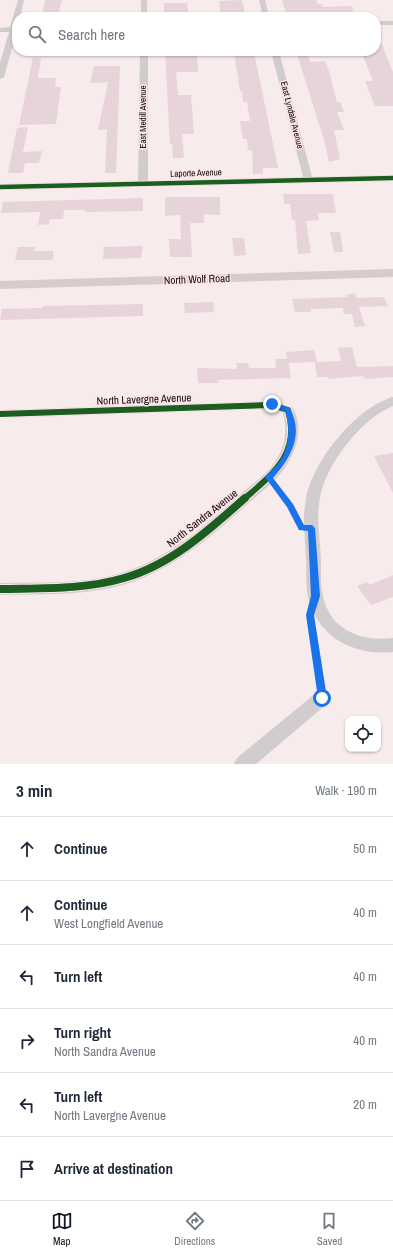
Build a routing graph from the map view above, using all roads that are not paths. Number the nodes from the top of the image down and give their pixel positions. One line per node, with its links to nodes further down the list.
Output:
1 (21, 0): 4 (street)
2 (144, 0): 5 (street)
3 (262, 0): 6 (street)
4 (19, 12)
5 (144, 12)
6 (265, 12)
7 (381, 23): 8 (street)
8 (393, 23)
9 (0, 30): 10 (street)
10 (12, 30)
11 (12, 39): 14 (street)
12 (144, 56): 17 (street, East Medill Avenue)
13 (276, 56): 16 (street, East Lyndale Avenue)
14 (0, 77)
15 (393, 178): 16 (street, Laporte Avenue)
16 (308, 179): 17 (street, Laporte Avenue)
17 (143, 184): 18 (street, Laporte Avenue)
18 (0, 187)
19 (393, 273): 20 (main road, North Wolf Road)
20 (0, 285)
21 (388, 402): 25 (street)
22 (288, 410): 23 (street, North Lavergne Avenue); 24 (street, North Sandra Avenue)
23 (0, 414)
24 (0, 589)
25 (393, 645)
26 (322, 698): 27 (street)
27 (243, 764)

